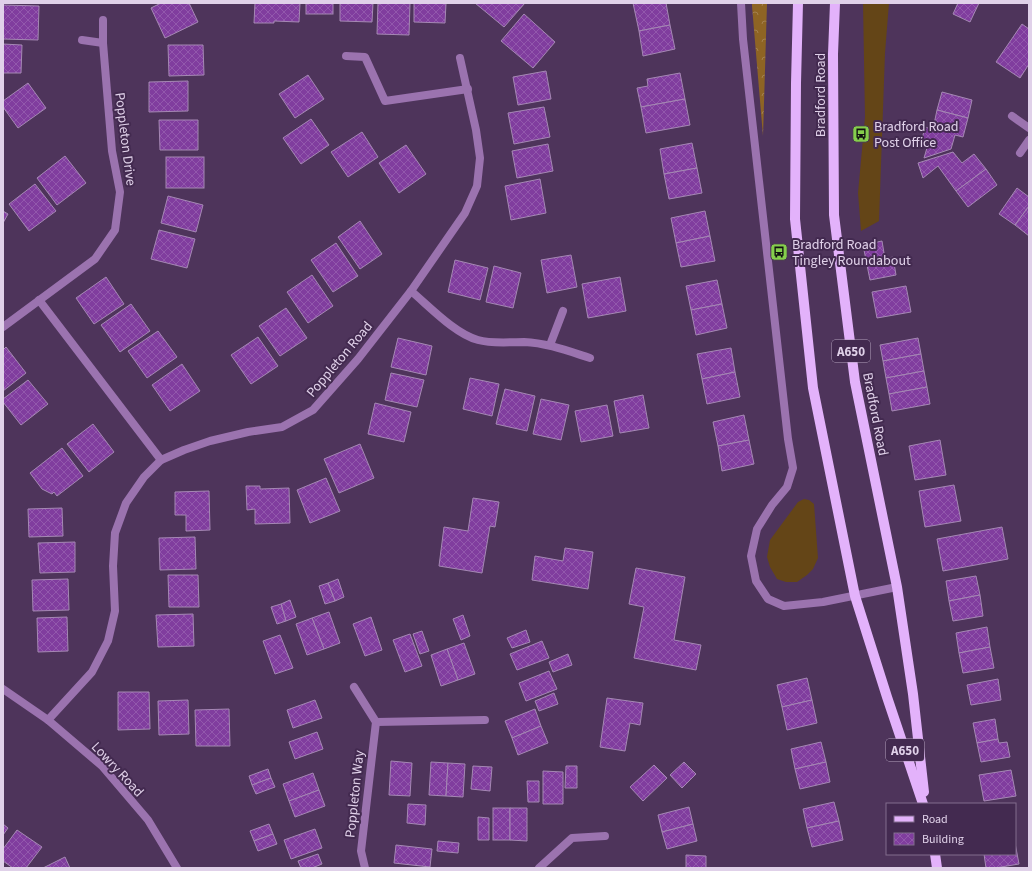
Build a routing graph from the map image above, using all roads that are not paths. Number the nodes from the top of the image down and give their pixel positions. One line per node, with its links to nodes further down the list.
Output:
1 (741, 3): 22 (street)
2 (798, 3): 22 (main road, Bradford Road / A650)
3 (835, 3): 21 (main road, Bradford Road / A650)
4 (103, 20): 6 (street, Poppleton Drive)
5 (82, 40): 6 (street)
6 (103, 43): 15 (street, Poppleton Drive)
7 (346, 56): 9 (street)
8 (460, 58): 9 (street, Poppleton Road)
9 (468, 89): 14 (street, Poppleton Road)
10 (1012, 116): 11 (street)
11 (1029, 128)
12 (1029, 140): 13 (street)
13 (1020, 153)
14 (410, 291): 18 (street); 20 (street, Poppleton Road)
15 (38, 300): 17 (street, Poppleton Drive); 20 (street)
16 (563, 311): 18 (street)
17 (3, 327)
18 (550, 345): 19 (street)
19 (590, 358)
20 (161, 460): 25 (street, Poppleton Road)
21 (897, 587): 22 (street); 29 (main road, Bradford Road / A650)
22 (856, 596): 28 (main road, Bradford Road / A650)
23 (354, 687): 27 (street)
24 (3, 689): 25 (street, Lowry Road)
25 (48, 720): 32 (street, Lowry Road)
26 (485, 720): 27 (street)
27 (376, 722): 33 (street, Poppleton Way)
28 (924, 803)
29 (924, 803)
30 (605, 836): 34 (street)
31 (934, 855): 35 (main road)
32 (177, 868)
33 (365, 868)
34 (540, 868)
35 (937, 868)

